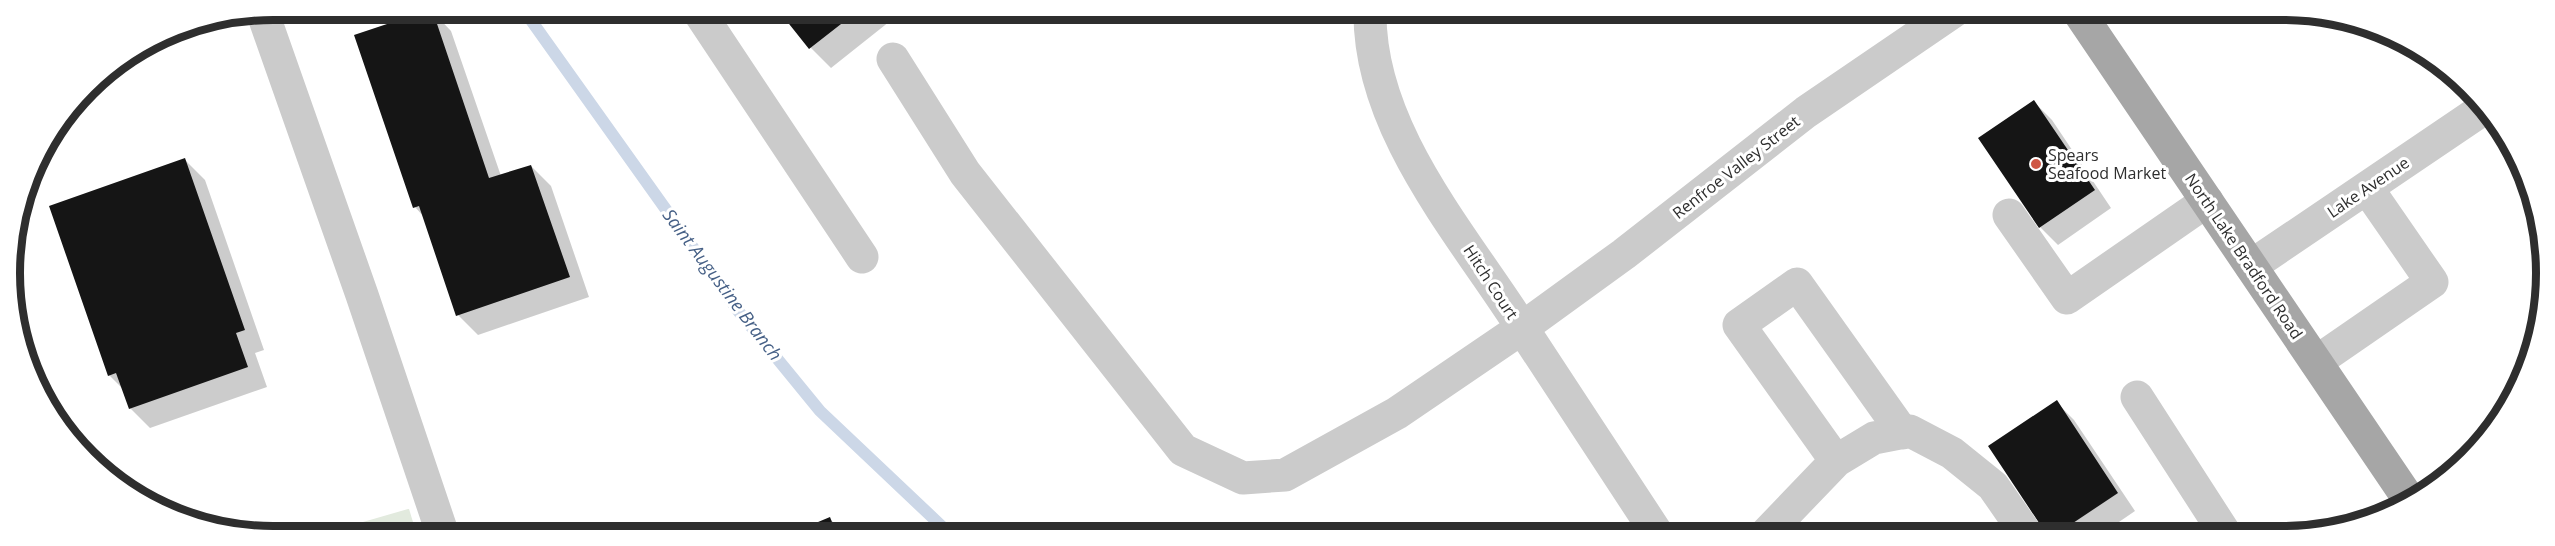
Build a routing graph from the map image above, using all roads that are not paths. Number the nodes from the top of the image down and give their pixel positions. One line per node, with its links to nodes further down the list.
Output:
1 (265, 20): 19 (street)
2 (704, 20): 11 (street)
3 (1370, 20): 13 (street, Hitch Court)
4 (1941, 20): 13 (street, Renfroe Valley Street)
5 (2084, 20): 9 (main road, North Lake Bradford Road)
6 (893, 59): 13 (street, Renfroe Valley Street)
7 (2478, 112): 8 (street, Lake Avenue)
8 (2367, 188): 12 (street, Lake Avenue); 14 (street)
9 (2207, 201): 10 (street); 12 (main road, North Lake Bradford Road)
10 (2009, 215)
11 (862, 257)
12 (2251, 266): 14 (main road, North Lake Bradford Road)
13 (1522, 328): 20 (street, Hitch Court)
14 (2316, 362): 18 (main road, North Lake Bradford Road)
15 (2137, 397): 23 (street)
16 (1903, 433): 17 (street); 17 (street); 22 (street)
17 (1836, 461): 21 (street)
18 (2406, 495)
19 (440, 526)
20 (1652, 526)
21 (1774, 526)
22 (2021, 526)
23 (2220, 526)

